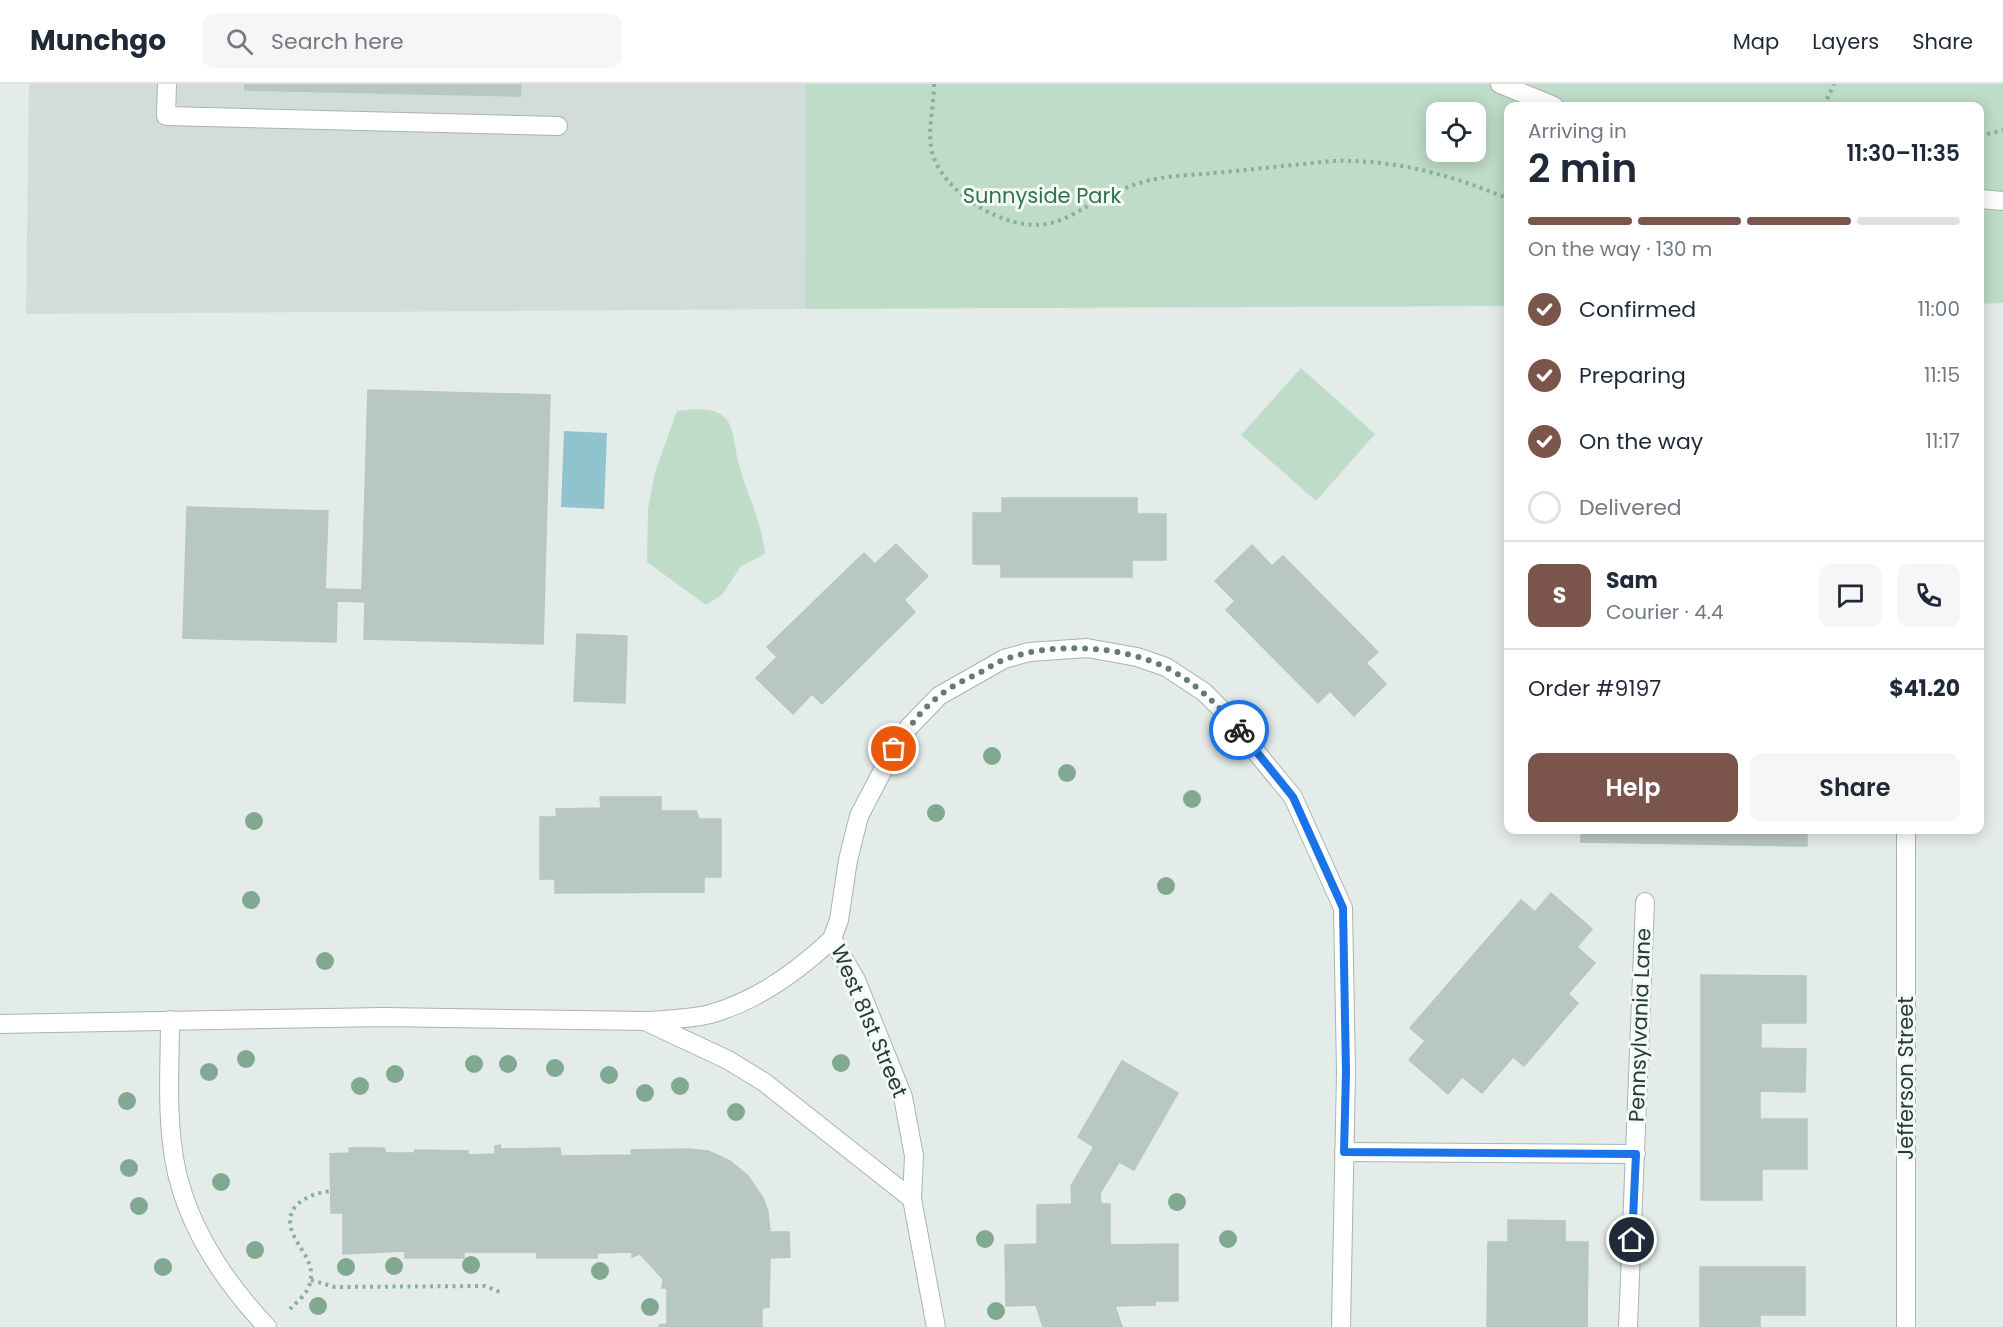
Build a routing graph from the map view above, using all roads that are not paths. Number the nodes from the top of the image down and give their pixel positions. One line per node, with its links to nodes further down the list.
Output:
1 (167, 84): 4 (street)
2 (1500, 84): 3 (street)
3 (1544, 102)
4 (558, 126)
5 (1984, 199): 6 (street)
6 (2003, 201)
7 (1906, 834): 20 (street, Jefferson Street)
8 (1644, 902): 14 (street, Pennsylvania Lane)
9 (832, 939): 11 (street); 13 (street, West 81st Street); 15 (street, West 81st Street)
10 (170, 1020): 11 (street); 12 (street); 16 (street)
11 (646, 1021): 15 (street)
12 (0, 1024)
13 (1344, 1152): 14 (street); 18 (street, West 81st Street)
14 (1636, 1154): 19 (street, Pennsylvania Lane)
15 (912, 1199): 17 (street, West 81st Street)
16 (267, 1327)
17 (936, 1327)
18 (1341, 1327)
19 (1628, 1327)
20 (1906, 1327)

